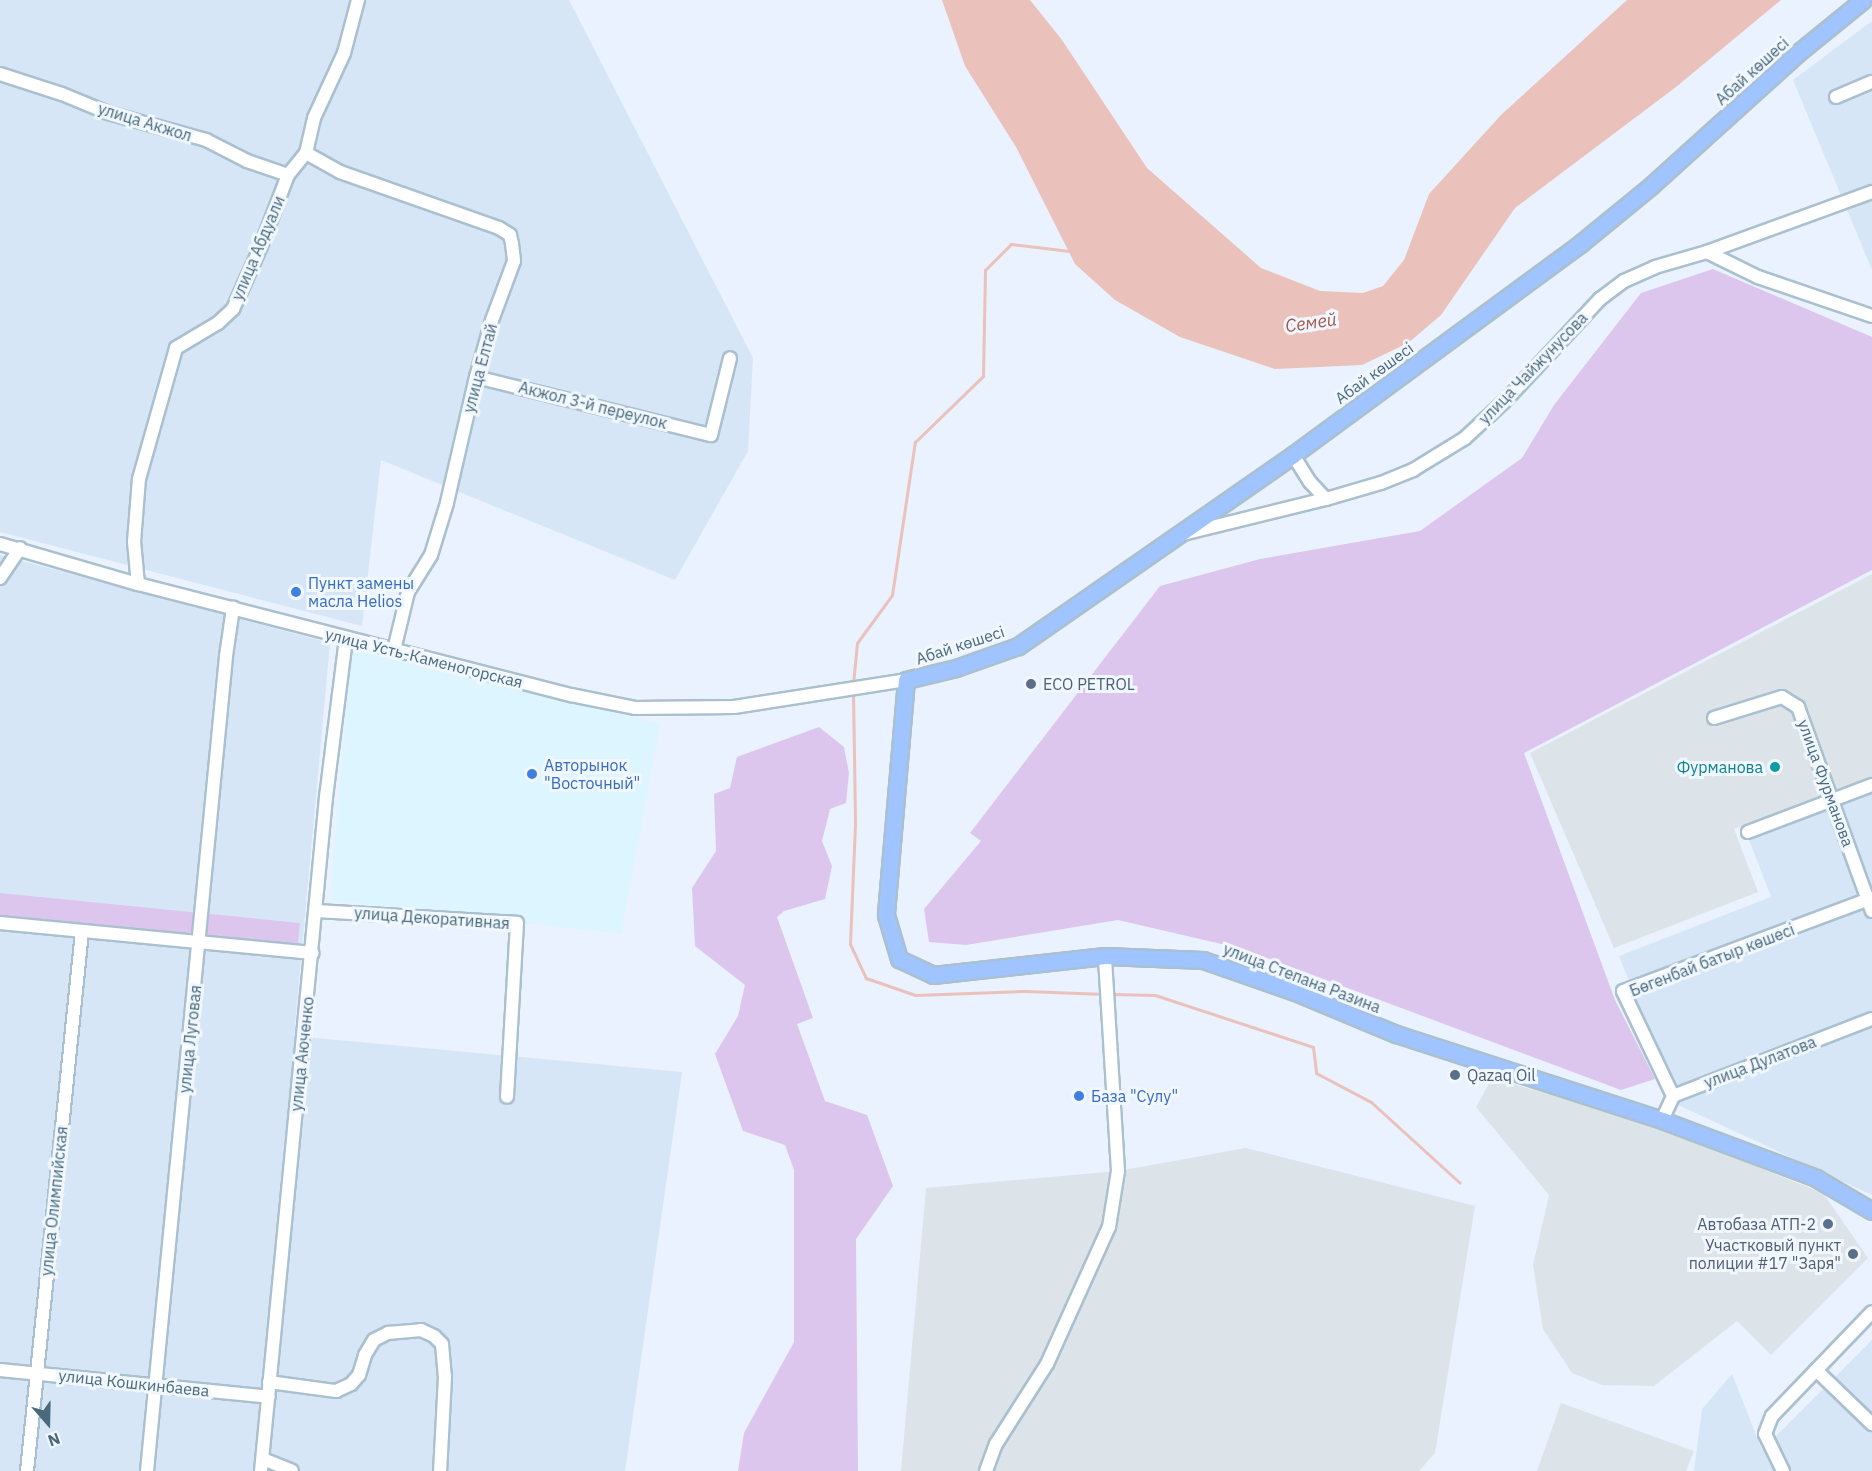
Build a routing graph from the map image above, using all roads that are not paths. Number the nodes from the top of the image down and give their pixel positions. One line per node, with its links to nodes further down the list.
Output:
1 (358, 0): 6 (street, улица Абдуали)
2 (1863, 0): 13 (main road, Абай көшесі)
3 (0, 74): 7 (street, улица Акжол)
4 (1872, 82): 5 (street)
5 (1836, 97)
6 (306, 153): 7 (street, улица Абдуали); 12 (street, улица Елтай)
7 (288, 175): 19 (street, улица Абдуали)
8 (1872, 192): 9 (street, улица Чайжунусова)
9 (1707, 252): 10 (street); 14 (street, улица Чайжунусова)
10 (1872, 315)
11 (730, 358): 12 (street, Акжол 3-й переулок)
12 (476, 376): 22 (street, улица Елтай)
13 (1293, 455): 14 (street); 15 (main road, Абай көшесі)
14 (1326, 499): 15 (street, улица Чайжунусова)
15 (1178, 535): 23 (main road, Абай көшесі)
16 (0, 544): 17 (street, улица Усть-Каменогорская)
17 (20, 548): 18 (street); 19 (street, улица Усть-Каменогорская)
18 (0, 578)
19 (138, 584): 20 (street, улица Усть-Каменогорская)
20 (233, 608): 21 (street, улица Усть-Каменогорская); 33 (street, улица Луговая)
21 (346, 638): 22 (street, улица Усть-Каменогорская); 30 (street, улица Аюченко)
22 (394, 651): 24 (street, улица Усть-Каменогорская)
23 (906, 680): 24 (street, Абай көшесі); 35 (main road, улица Степана Разина)
24 (856, 687)
25 (1713, 718): 27 (street, улица Фурманова)
26 (1872, 785): 27 (street)
27 (1833, 799): 28 (street); 29 (street, улица Фурманова)
28 (1748, 832)
29 (1871, 903): 38 (street, Бөгенбай батыр көшесі)
30 (317, 911): 34 (street, улица Аюченко); 37 (street, улица Декоративная)
31 (0, 923): 32 (street)
32 (82, 931): 33 (street); 44 (street, улица Олимпийская)
33 (200, 942): 34 (street); 46 (street, улица Луговая)
34 (313, 953): 45 (street, улица Аюченко)
35 (1105, 956): 39 (main road, улица Степана Разина); 54 (street)
36 (1872, 1019): 38 (street, улица Дулатова)
37 (507, 1096)
38 (1673, 1096): 39 (street)
39 (1662, 1120): 40 (main road, улица Степана Разина)
40 (1872, 1211)
41 (1872, 1312): 43 (street)
42 (0, 1370): 44 (street, улица Кошкинбаева)
43 (1816, 1370): 48 (street); 55 (street)
44 (36, 1373): 46 (street, улица Кошкинбаева); 50 (street, улица Олимпийская)
45 (269, 1382): 47 (street, улица Аюченко); 53 (street)
46 (155, 1386): 47 (street, улица Кошкинбаева); 51 (street, улица Луговая)
47 (268, 1397): 49 (street, улица Аюченко)
48 (1872, 1424)
49 (262, 1465): 52 (street)
50 (27, 1471)
51 (147, 1471)
52 (292, 1471)
53 (440, 1471)
54 (986, 1471)
55 (1783, 1471)

